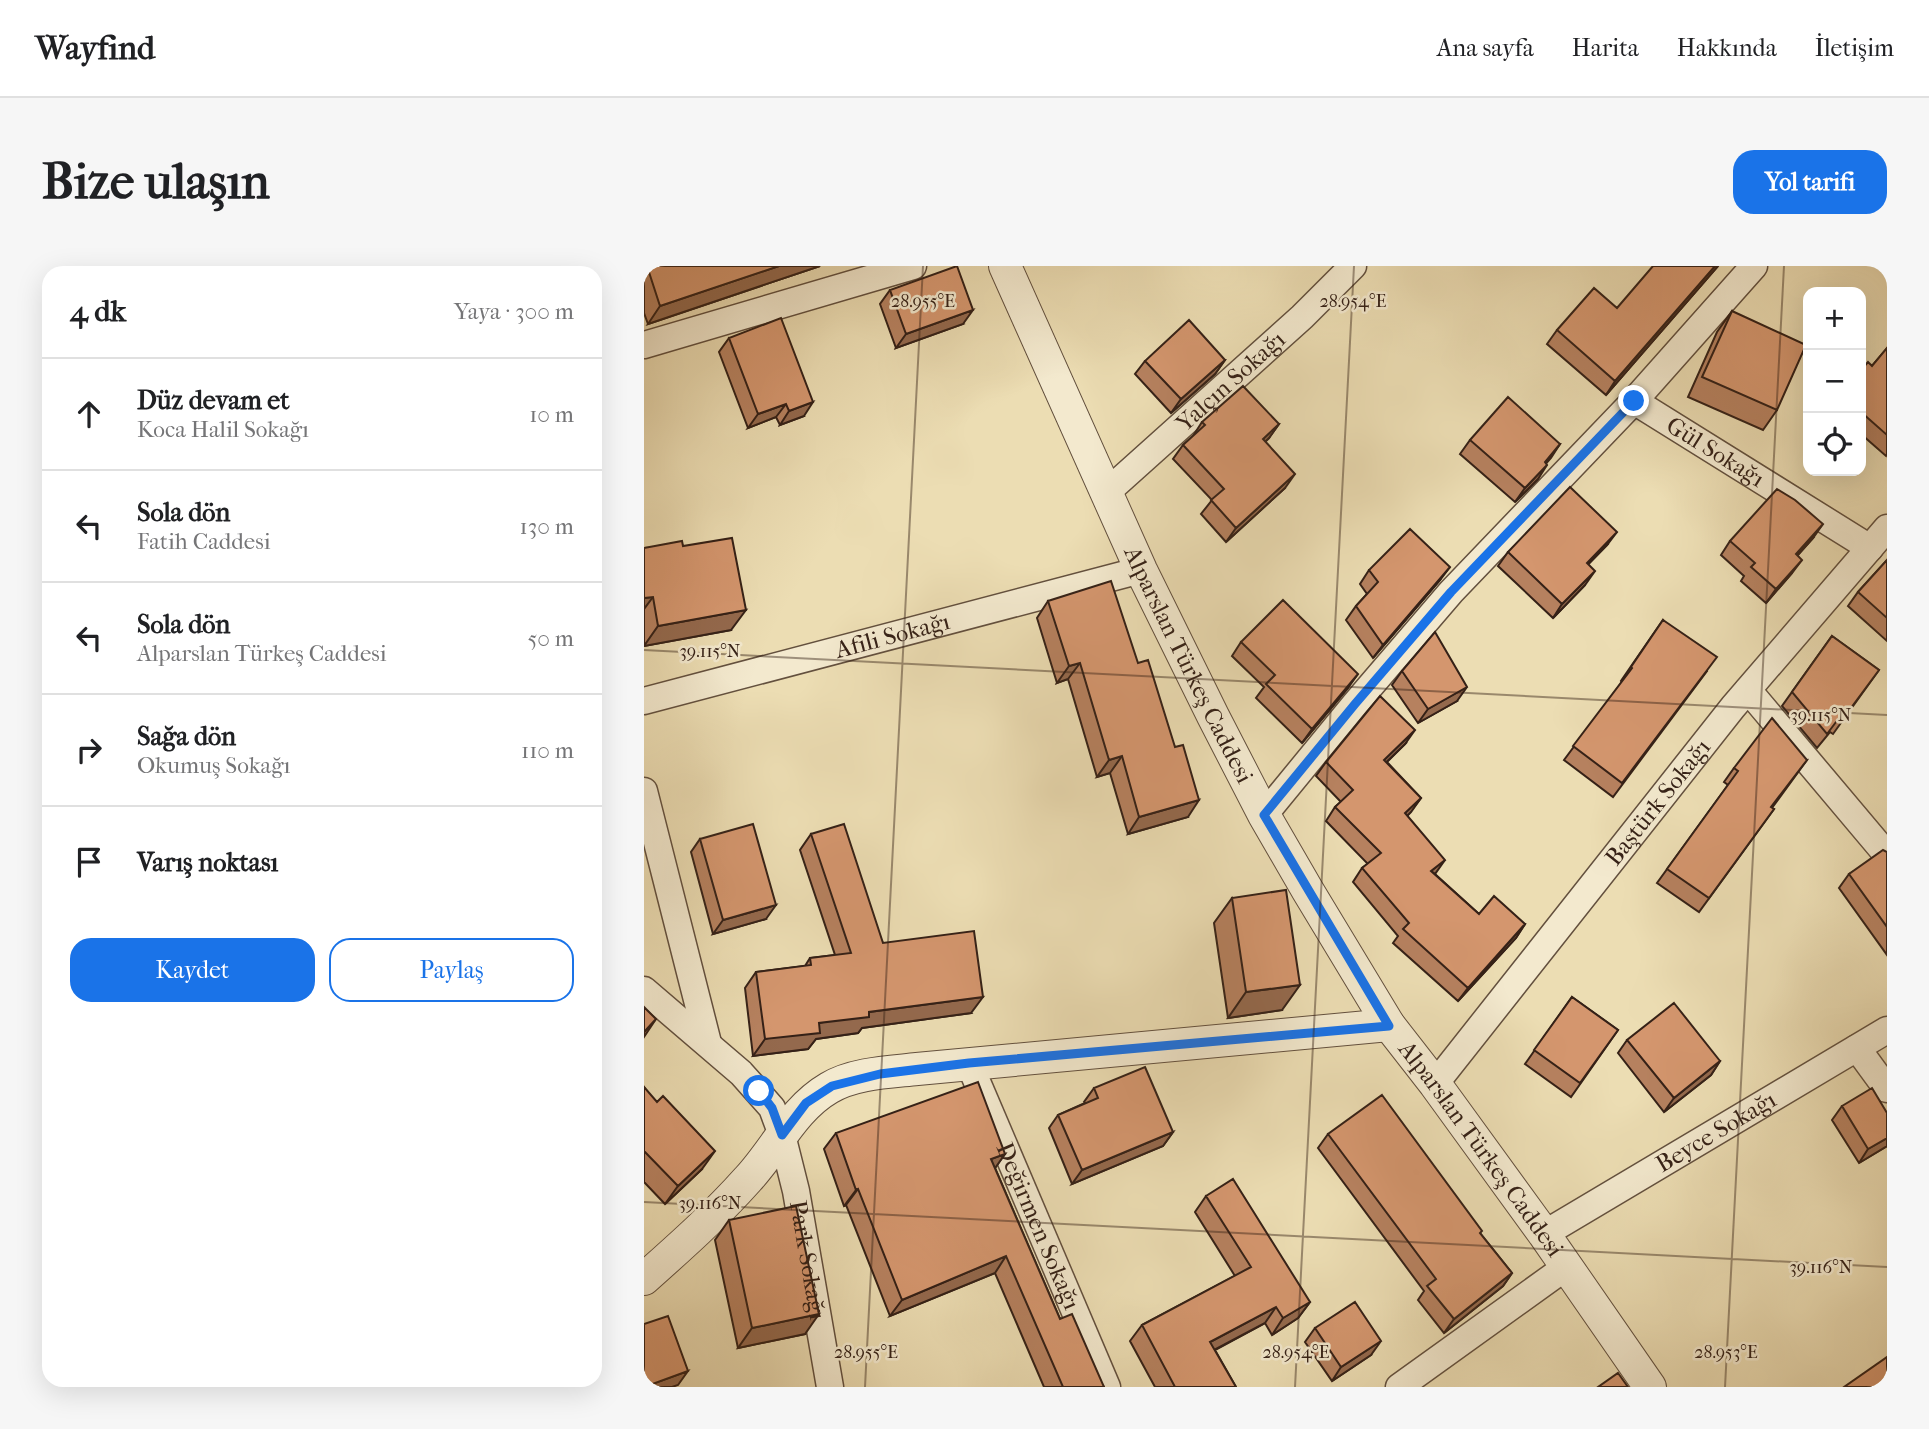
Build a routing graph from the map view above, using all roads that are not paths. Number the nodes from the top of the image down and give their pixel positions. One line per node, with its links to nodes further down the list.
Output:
1 (913, 266): 5 (street)
2 (1005, 266): 7 (street, Alparslan Türkeş Caddesi)
3 (1353, 266): 7 (street, Yalçın Sokağı)
4 (1754, 266): 6 (street)
5 (644, 345)
6 (1634, 401): 9 (street, Gül Sokağı); 14 (street)
7 (1107, 492): 10 (street, Alparslan Türkeş Caddesi)
8 (1887, 528): 9 (street, Baştürk Sokağı)
9 (1870, 548): 11 (street, Baştürk Sokağı)
10 (1142, 570): 12 (street, Afili Sokağı); 14 (street, Alparslan Türkeş Caddesi)
11 (1748, 690): 15 (street); 22 (street, Baştürk Sokağı)
12 (644, 701)
13 (644, 791): 19 (street)
14 (1264, 815): 17 (street, Alparslan Türkeş Caddesi)
15 (1887, 855)
16 (644, 990): 19 (street, Park Sokağı)
17 (1389, 1026): 21 (street); 22 (street, Alparslan Türkeş Caddesi)
18 (1887, 1030): 20 (street, Beyce Sokağı)
19 (709, 1043): 24 (street, Park Sokağı)
20 (1857, 1048): 23 (street); 25 (street, Beyce Sokağı)
21 (969, 1063): 24 (street); 29 (street, Değirmen Sokağı)
22 (1435, 1084): 25 (street, Alparslan Türkeş Caddesi)
23 (1887, 1089)
24 (782, 1135): 27 (street); 28 (street, Park Sokağı)
25 (1544, 1234): 26 (street, Alparslan Türkeş Caddesi)
26 (1566, 1267): 30 (street); 31 (street, Alparslan Türkeş Caddesi)
27 (644, 1279)
28 (830, 1387)
29 (1107, 1387)
30 (1399, 1387)
31 (1650, 1387)

